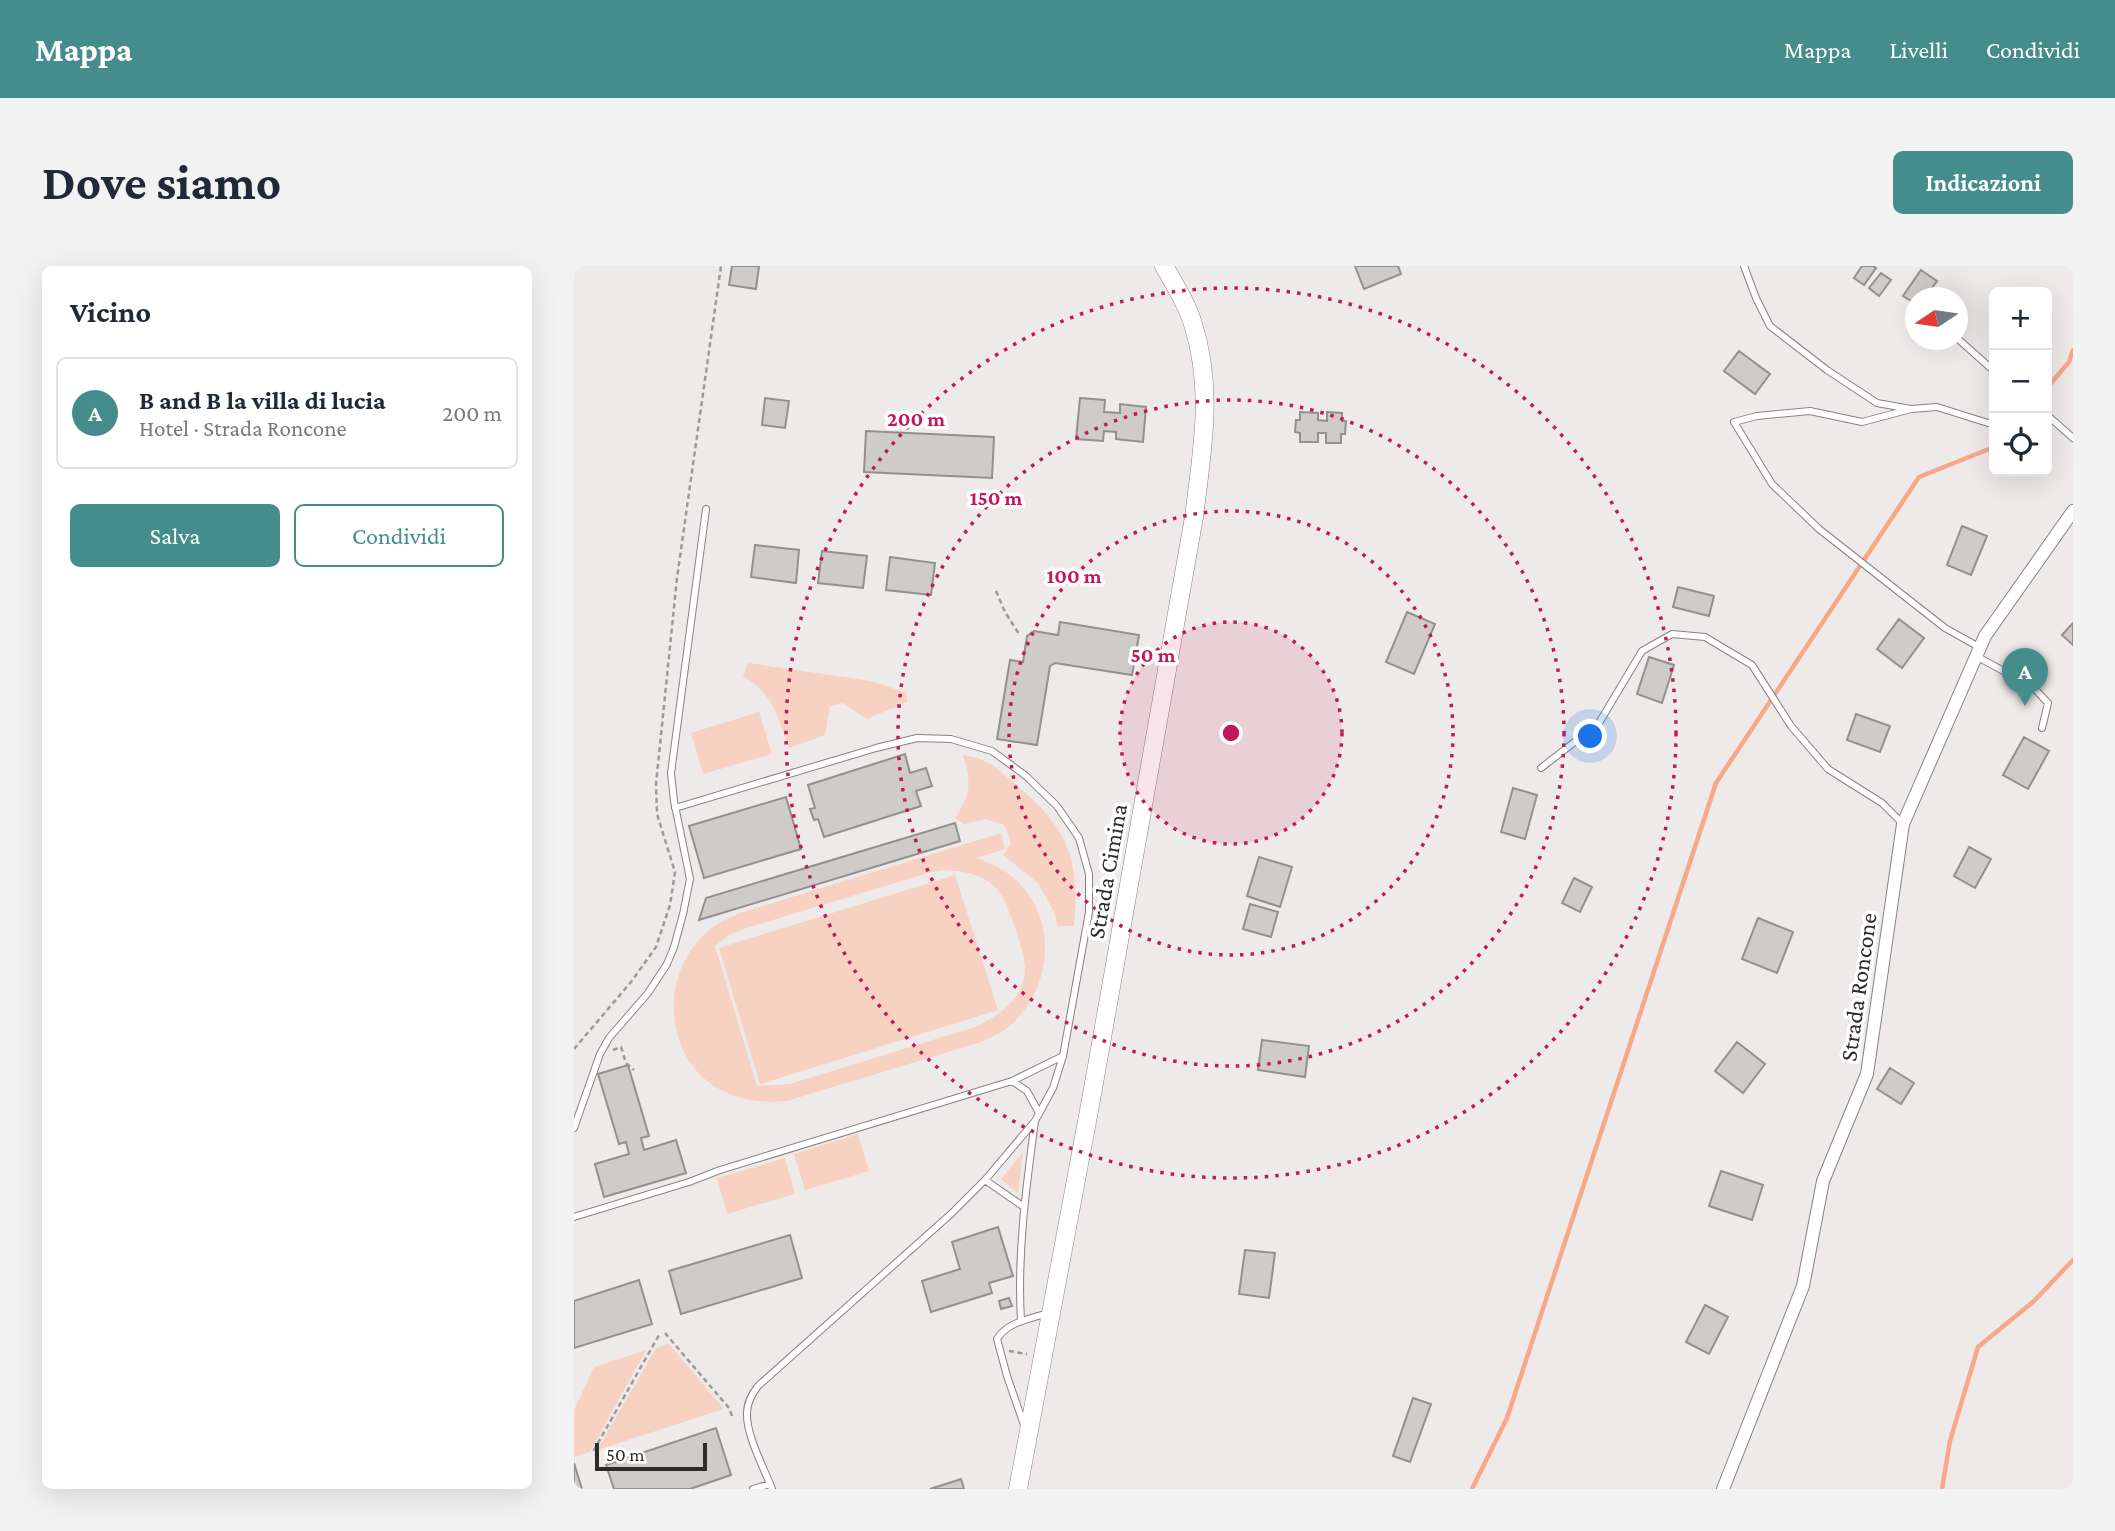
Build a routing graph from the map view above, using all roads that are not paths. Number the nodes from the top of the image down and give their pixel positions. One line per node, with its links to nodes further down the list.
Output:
1 (1164, 266): 24 (main road, Strada Cimina)
2 (1744, 266): 5 (lane)
3 (1968, 348): 4 (lane)
4 (1989, 366)
5 (1911, 409): 7 (lane); 11 (lane)
6 (2052, 419): 8 (lane)
7 (1989, 423)
8 (2073, 438)
9 (706, 509): 14 (lane)
10 (2073, 511): 11 (street, Strada Roncone)
11 (1978, 652): 12 (lane); 15 (street, Strada Roncone)
12 (2042, 728)
13 (1541, 768): 15 (lane)
14 (676, 808): 16 (lane); 20 (lane)
15 (1903, 824): 30 (street, Strada Roncone)
16 (1063, 1056): 17 (lane); 18 (lane)
17 (1012, 1081): 18 (lane); 23 (lane)
18 (1039, 1113): 19 (lane)
19 (1035, 1121): 21 (lane); 22 (lane)
20 (574, 1128)
21 (985, 1180): 22 (lane); 27 (lane)
22 (1024, 1207): 25 (lane)
23 (574, 1217)
24 (1052, 1312): 25 (lane); 26 (main road, Strada Cimina)
25 (1021, 1321): 26 (lane)
26 (1028, 1437): 29 (main road, Strada Cimina)
27 (771, 1486): 28 (lane)
28 (753, 1489)
29 (1018, 1489)
30 (1723, 1489)

